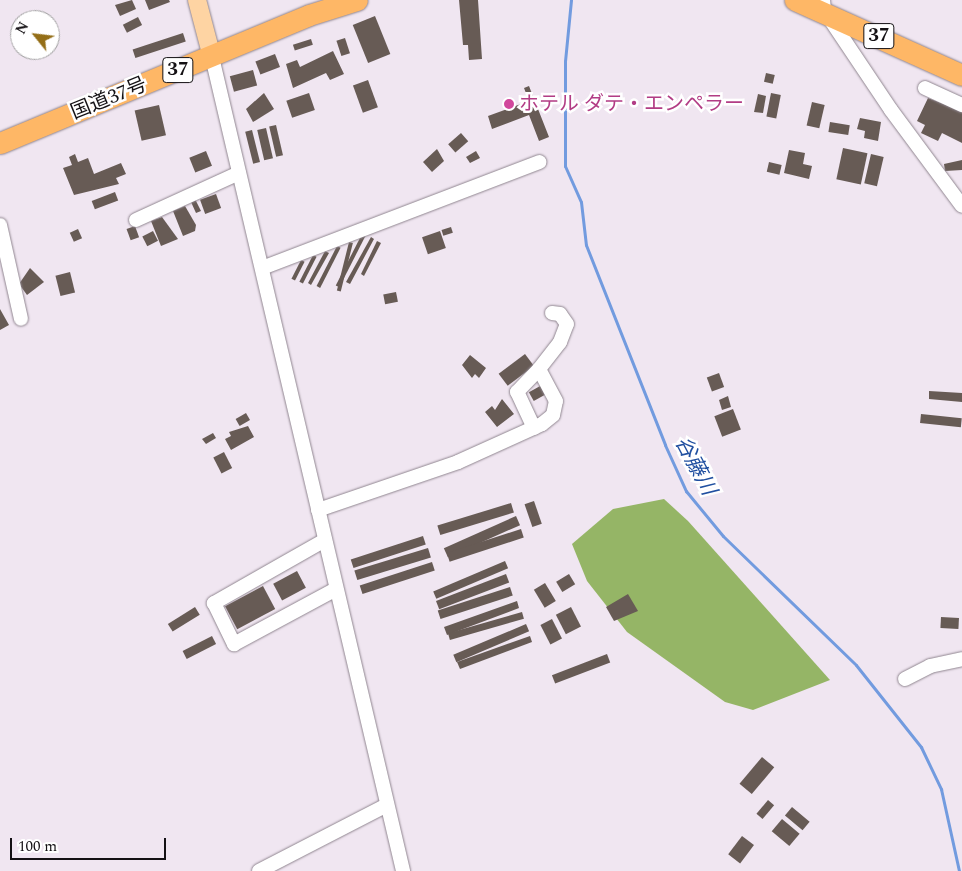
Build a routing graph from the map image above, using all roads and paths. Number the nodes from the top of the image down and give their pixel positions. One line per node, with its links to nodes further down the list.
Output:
1 (197, 0): 5 (main road)
2 (357, 0): 5 (highway, 国道37号 / 37)
3 (795, 0): 4 (highway, 37)
4 (823, 5): 6 (highway, 37); 12 (street)
5 (212, 57): 9 (highway, 国道37号 / 37); 11 (street)
6 (962, 75)
7 (925, 88): 8 (street)
8 (962, 105)
9 (0, 143)
10 (539, 162): 15 (street)
11 (239, 173): 13 (street); 15 (street)
12 (962, 206)
13 (136, 220)
14 (0, 225): 17 (street)
15 (262, 268): 20 (street)
16 (552, 314): 18 (street)
17 (21, 319)
18 (539, 369): 19 (street); 19 (street)
19 (534, 428): 20 (street)
20 (318, 510): 21 (street)
21 (324, 540): 22 (street); 22 (street)
22 (336, 589): 25 (street)
23 (962, 659): 24 (street)
24 (905, 679)
25 (387, 805): 26 (street); 27 (street)
26 (259, 871)
27 (403, 871)

